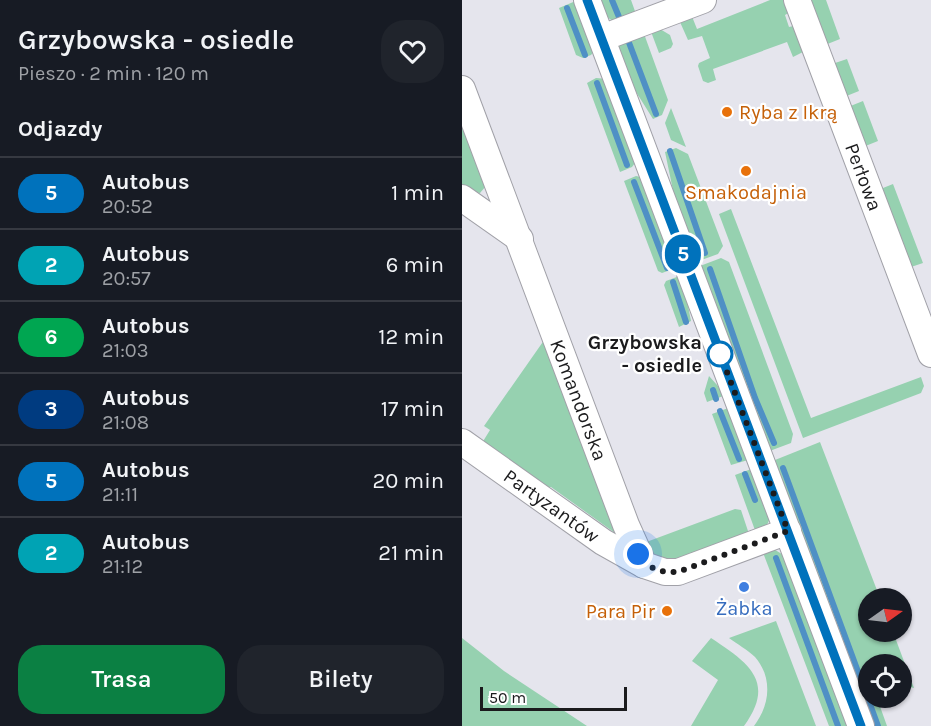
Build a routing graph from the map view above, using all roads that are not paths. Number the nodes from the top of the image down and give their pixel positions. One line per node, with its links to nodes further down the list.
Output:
1 (587, 0): 4 (street)
2 (703, 0): 4 (street)
3 (797, 0): 8 (street, Perłowa)
4 (602, 38): 10 (street)
5 (462, 90): 7 (street, Komandorska)
6 (462, 198): 7 (street)
7 (520, 239): 11 (street, Komandorska)
8 (931, 354)
9 (462, 442): 11 (street, Partyzantów)
10 (788, 531): 11 (street); 12 (street)
11 (644, 565)
12 (861, 726)

